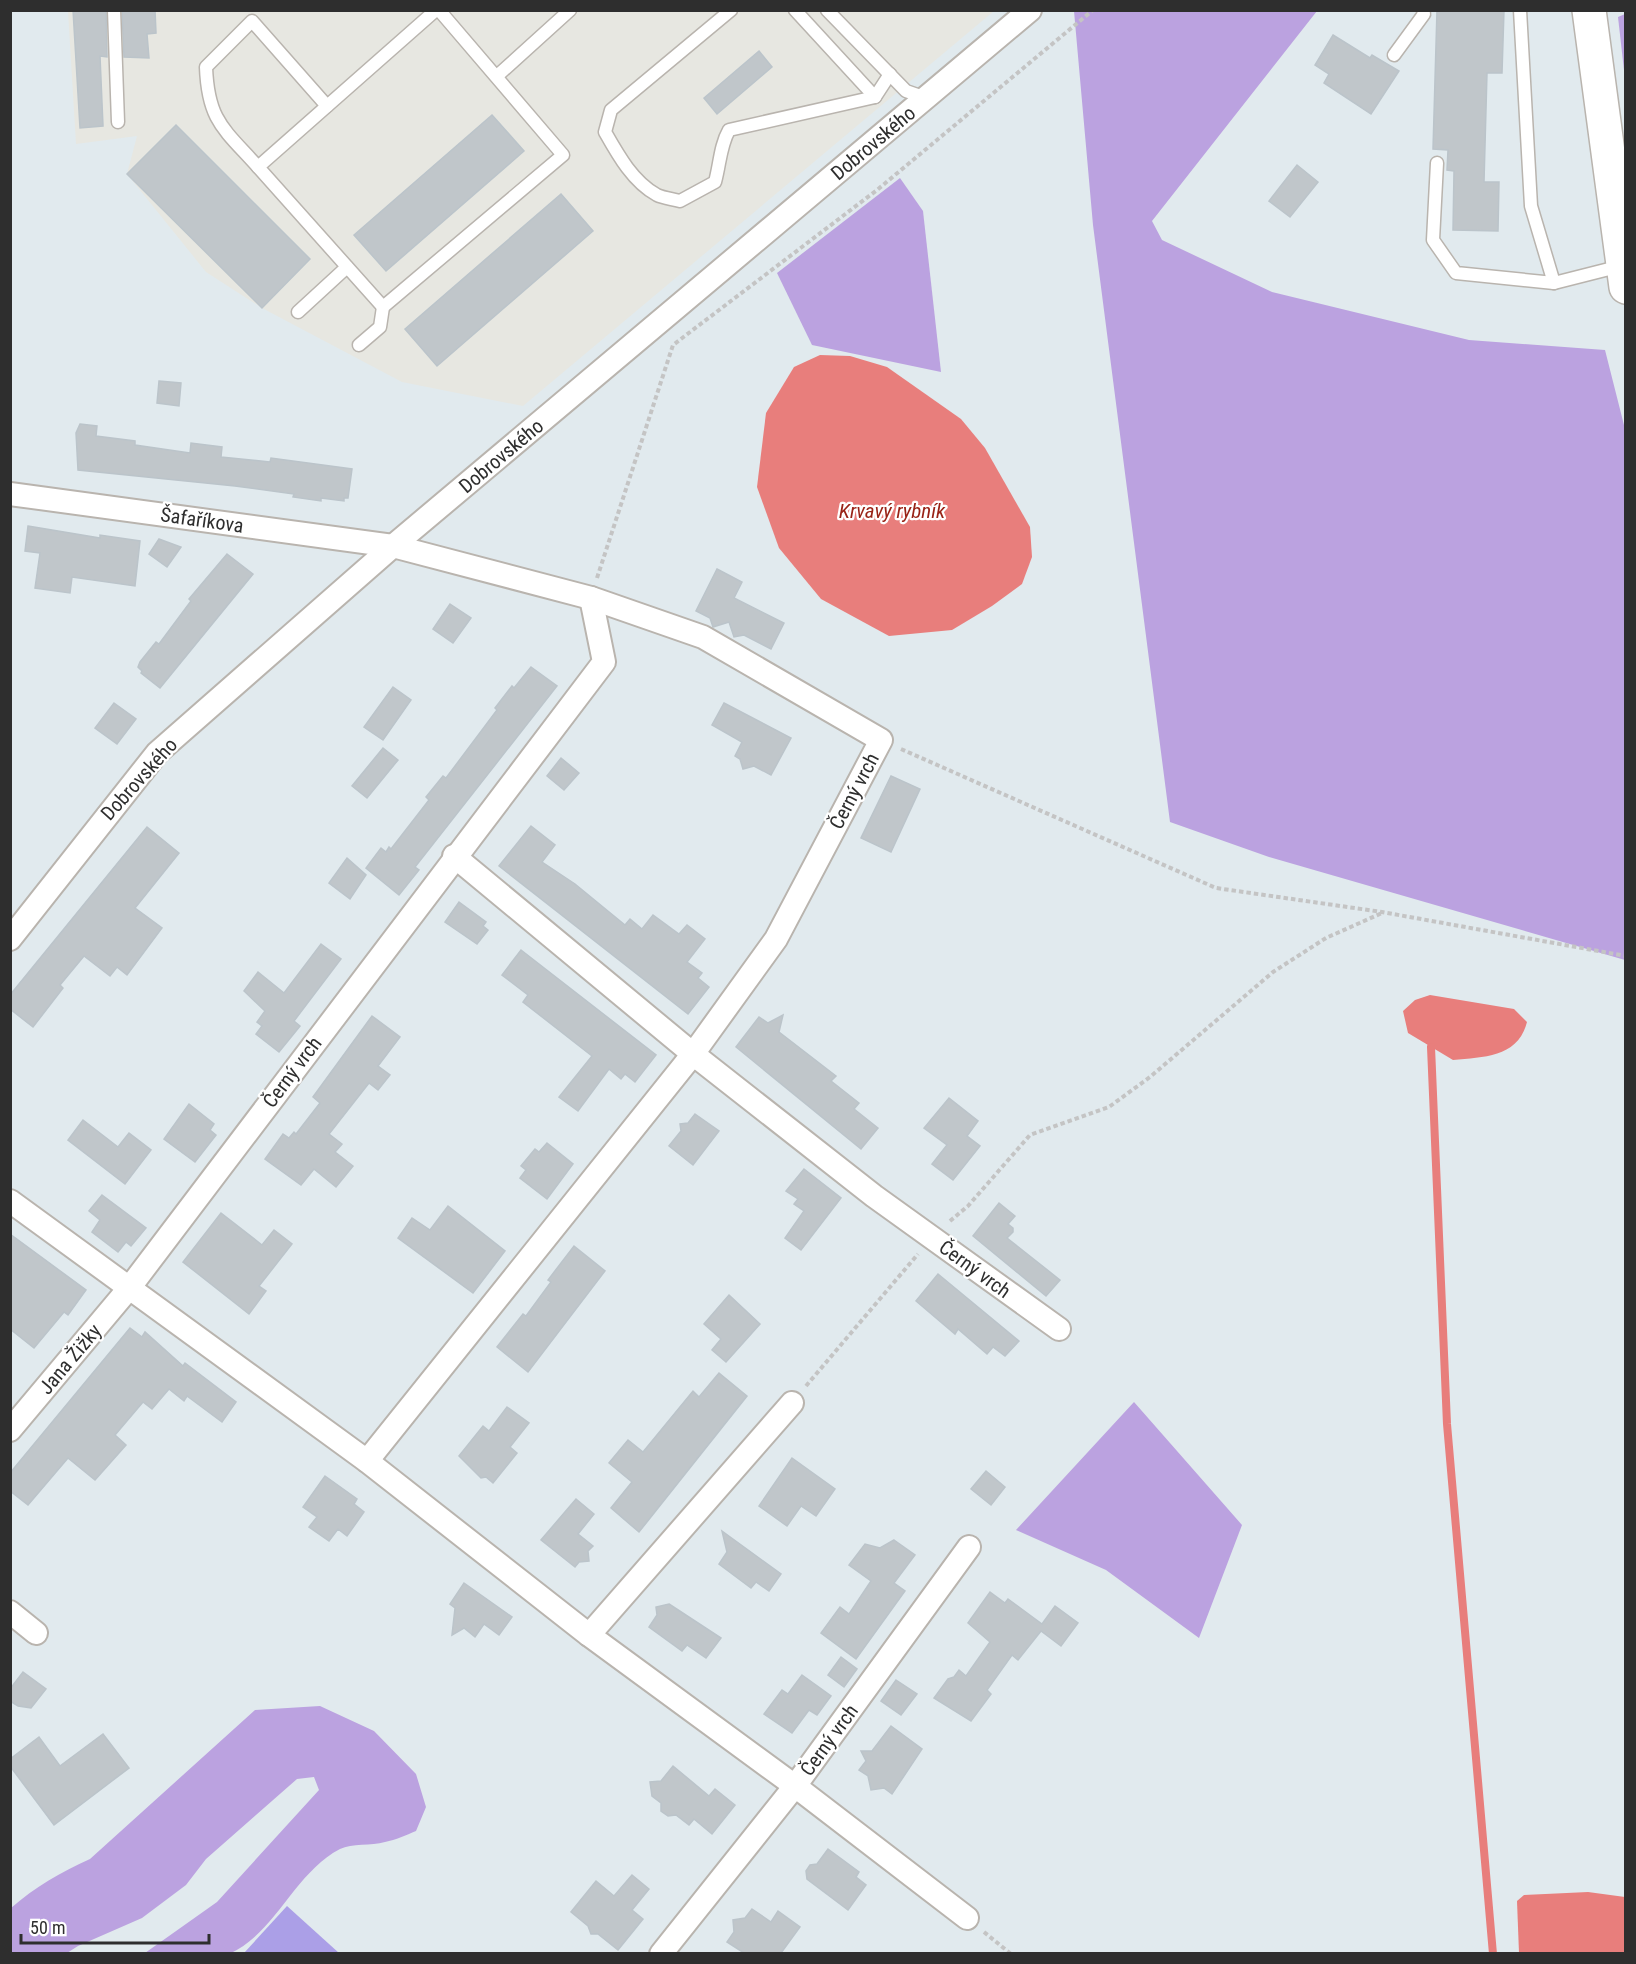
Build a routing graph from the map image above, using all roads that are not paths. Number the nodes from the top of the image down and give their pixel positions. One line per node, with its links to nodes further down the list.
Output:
1 (114, 10): 17 (lane)
2 (437, 10): 13 (lane); 16 (lane)
3 (570, 10): 13 (lane)
4 (731, 10): 14 (lane)
5 (795, 10): 14 (lane)
6 (827, 10): 12 (lane)
7 (1030, 10): 15 (street, Dobrovského)
8 (1423, 10): 11 (lane)
9 (1520, 10): 23 (lane)
10 (1589, 10): 20 (main road)
11 (1394, 56)
12 (890, 74): 14 (lane); 15 (lane)
13 (497, 76): 24 (lane)
14 (875, 97)
15 (926, 98): 28 (street, Dobrovského)
16 (327, 106): 19 (lane); 19 (lane)
17 (118, 122)
18 (1437, 163): 23 (lane)
19 (258, 167): 21 (lane)
20 (1621, 219): 22 (main road)
21 (346, 267): 24 (lane); 25 (lane)
22 (1624, 276): 23 (lane)
23 (1554, 283)
24 (383, 306): 26 (lane)
25 (298, 312)
26 (360, 345)
27 (10, 494): 28 (street, Šafaříkova)
28 (393, 546): 29 (street, Černý vrch); 31 (street, Dobrovského)
29 (591, 598): 30 (street, Černý vrch); 32 (street, Černý vrch)
30 (454, 856): 32 (street, Černý vrch); 34 (street, Černý vrch)
31 (10, 939)
32 (693, 1054): 35 (street, Černý vrch); 38 (street, Černý vrch)
33 (10, 1201): 34 (street, Černý vrch)
34 (130, 1287): 37 (street, Jana Žižky); 38 (street, Černý vrch)
35 (1059, 1329)
36 (792, 1403): 42 (street)
37 (10, 1430)
38 (367, 1461): 42 (street, Černý vrch)
39 (969, 1547): 43 (street, Černý vrch)
40 (10, 1612): 41 (street)
41 (36, 1633)
42 (589, 1635): 43 (street, Černý vrch)
43 (795, 1786): 44 (street, Černý vrch); 45 (street, Černý vrch)
44 (968, 1918)
45 (660, 1953)

